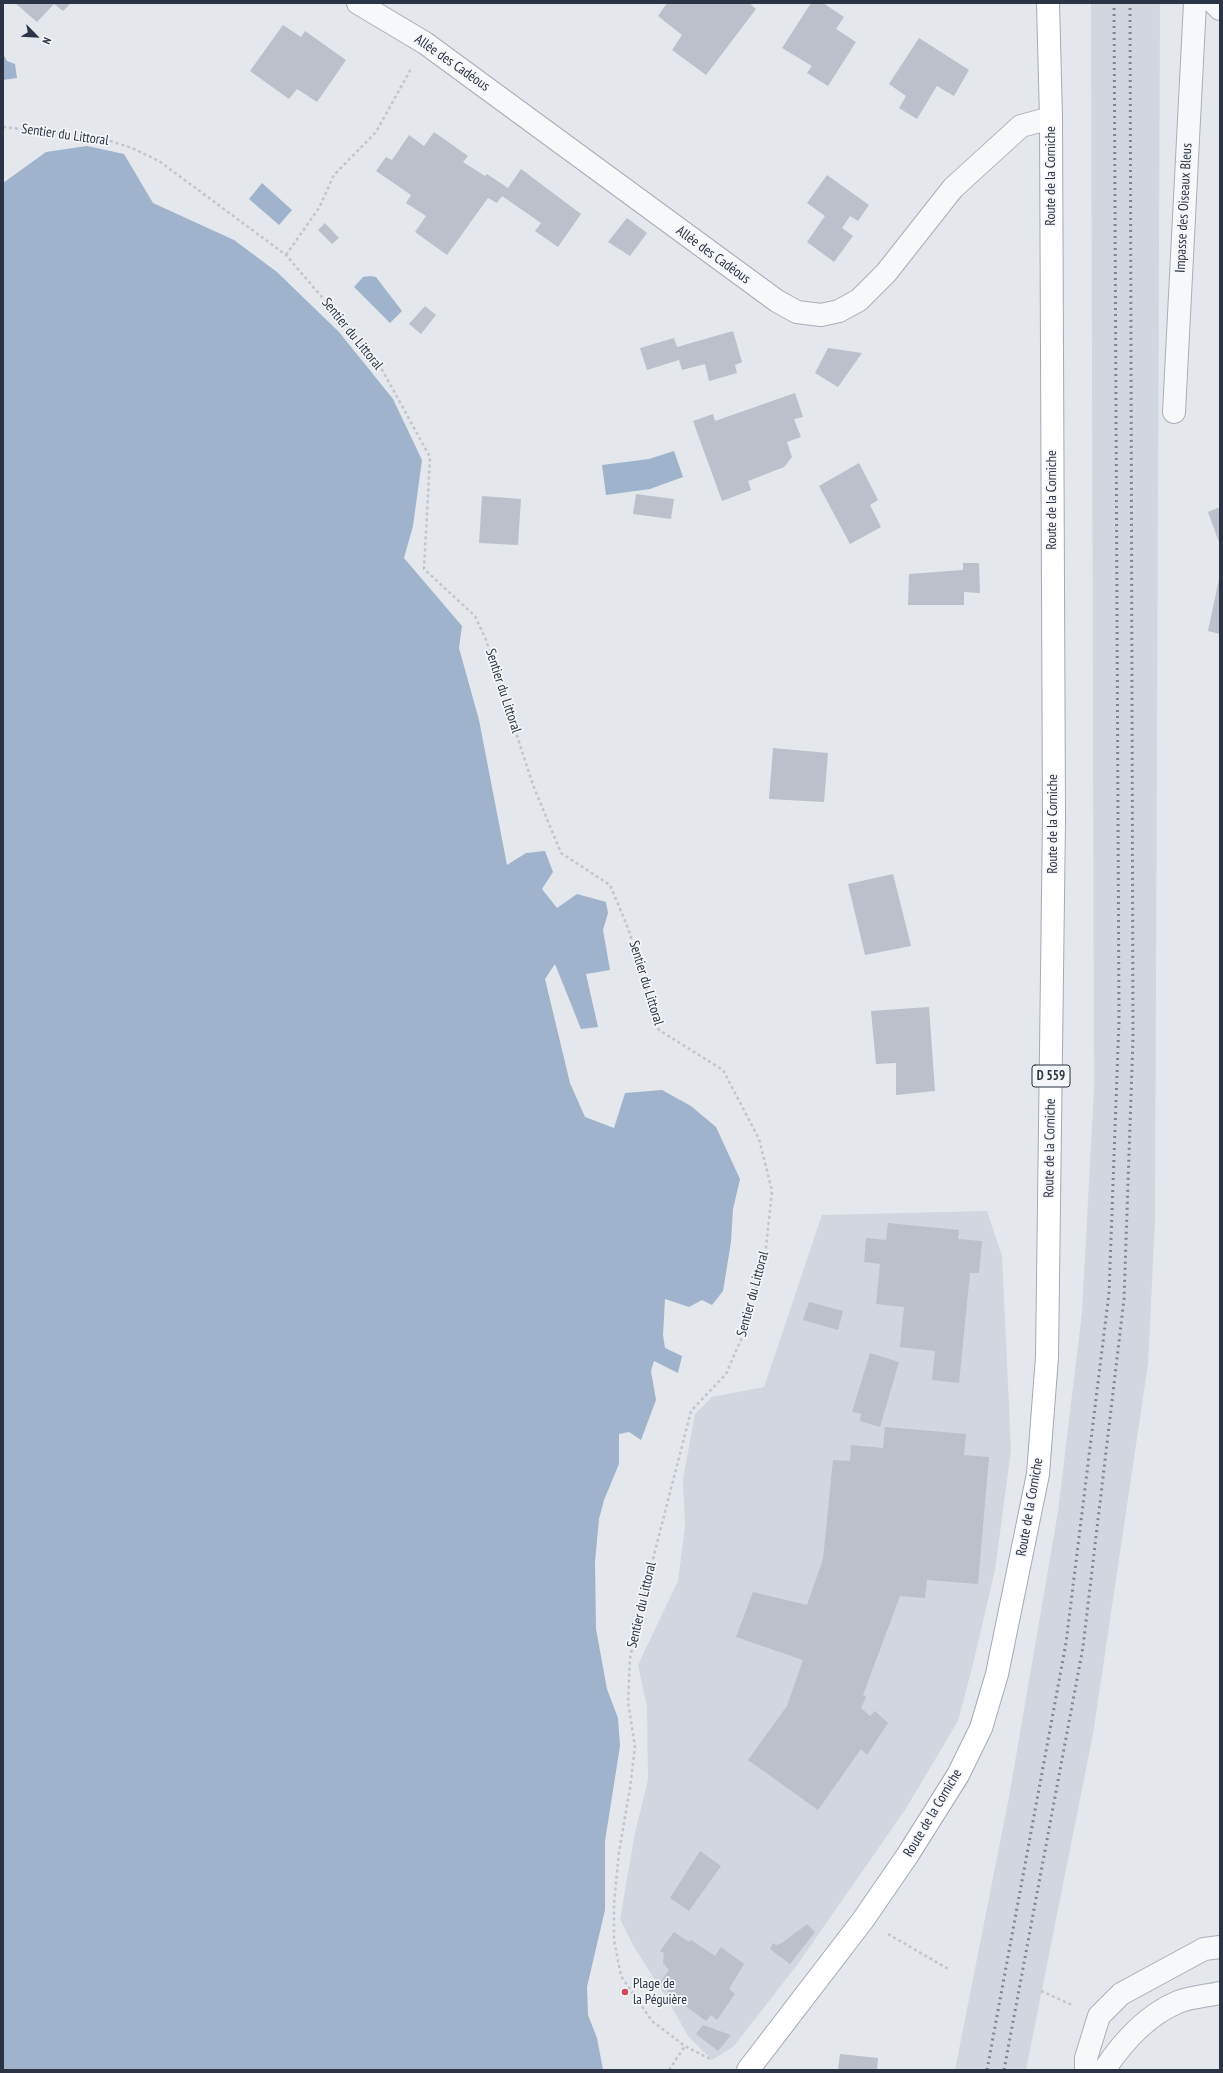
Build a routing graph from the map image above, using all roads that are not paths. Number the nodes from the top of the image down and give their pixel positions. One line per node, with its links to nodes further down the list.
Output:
1 (358, 3): 6 (street, Allée des Cadéous)
2 (1048, 3): 6 (main road, Route de la Corniche / D 559)
3 (1194, 3): 7 (street, Impasse des Oiseaux Bleus)
4 (1214, 3): 5 (street)
5 (1220, 9)
6 (1051, 118): 10 (main road, Route de la Corniche / D 559)
7 (1174, 412)
8 (1220, 1947): 11 (street)
9 (1220, 1993): 12 (street)
10 (748, 2070)
11 (1086, 2070)
12 (1104, 2070)

